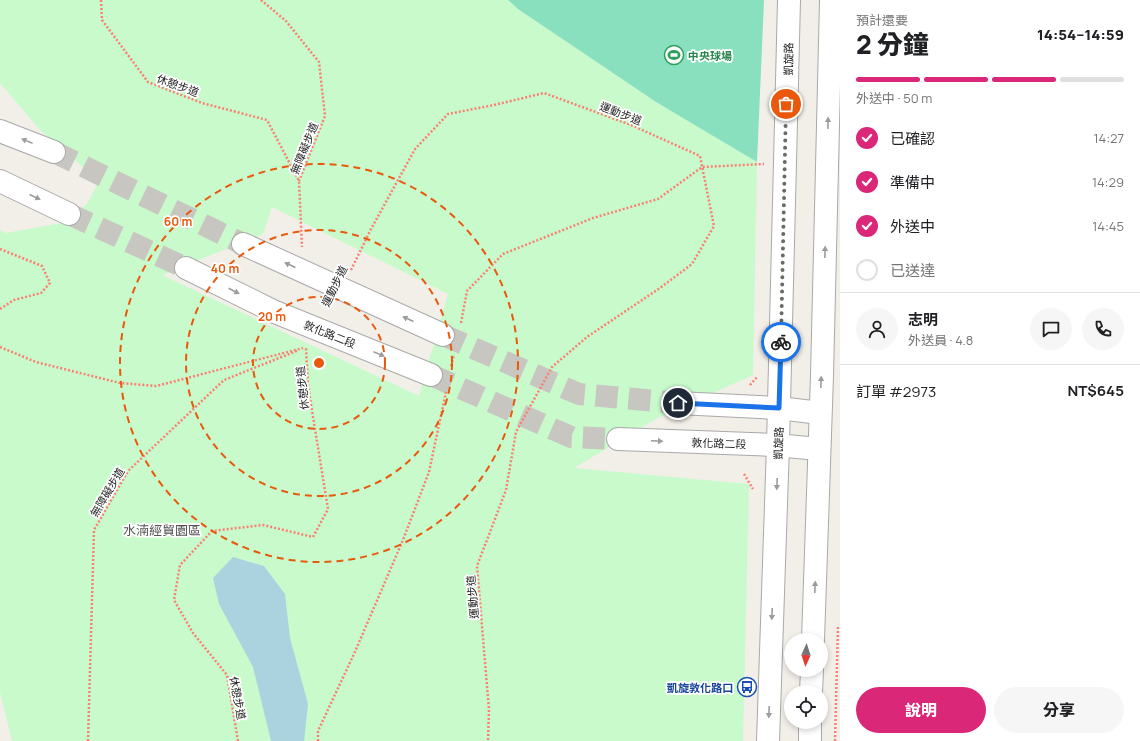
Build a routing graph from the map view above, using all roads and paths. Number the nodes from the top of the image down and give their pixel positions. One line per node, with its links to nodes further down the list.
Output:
1 (101, 0): 10 (path, 休憩步道)
2 (261, 0): 10 (path, 無障礙步道)
3 (789, 0): 7 (street, 凱旋路)
4 (831, 0): 25 (street, one-way to 4)
5 (0, 131): 6 (street, one-way to 5)
6 (54, 152)
7 (785, 164): 8 (path); 24 (street, 凱旋路)
8 (702, 167): 16 (path, 運動步道); 18 (path); 35 (path, 運動步道)
9 (0, 181): 11 (street, one-way to 11)
10 (299, 181): 15 (path, 休憩步道)
11 (70, 214)
12 (243, 244): 15 (street, one-way to 12)
13 (0, 249): 17 (path)
14 (186, 268): 22 (street, 敦化路二段, one-way to 22)
15 (303, 271): 16 (street)
16 (342, 289): 18 (street, one-way to 16)
17 (0, 309)
18 (452, 339): 21 (path)
19 (0, 347): 20 (path)
20 (306, 347): 32 (path, 無障礙步道); 33 (path, 休憩步道)
21 (451, 367)
22 (439, 382): 34 (path)
23 (678, 403): 24 (street)
24 (779, 408): 25 (street); 27 (street, 凱旋路)
25 (820, 413): 28 (street)
26 (618, 439): 27 (street, 敦化路二段, one-way to 27)
27 (778, 445): 28 (street, 敦化路二段); 36 (street, 凱旋路, one-way to 36)
28 (819, 449): 30 (street, one-way to 28)
29 (838, 622): 38 (path)
30 (813, 633)
31 (810, 729): 37 (street)
32 (88, 741)
33 (238, 741)
34 (318, 741)
35 (488, 741)
36 (768, 741)
37 (810, 741)
38 (835, 741)

